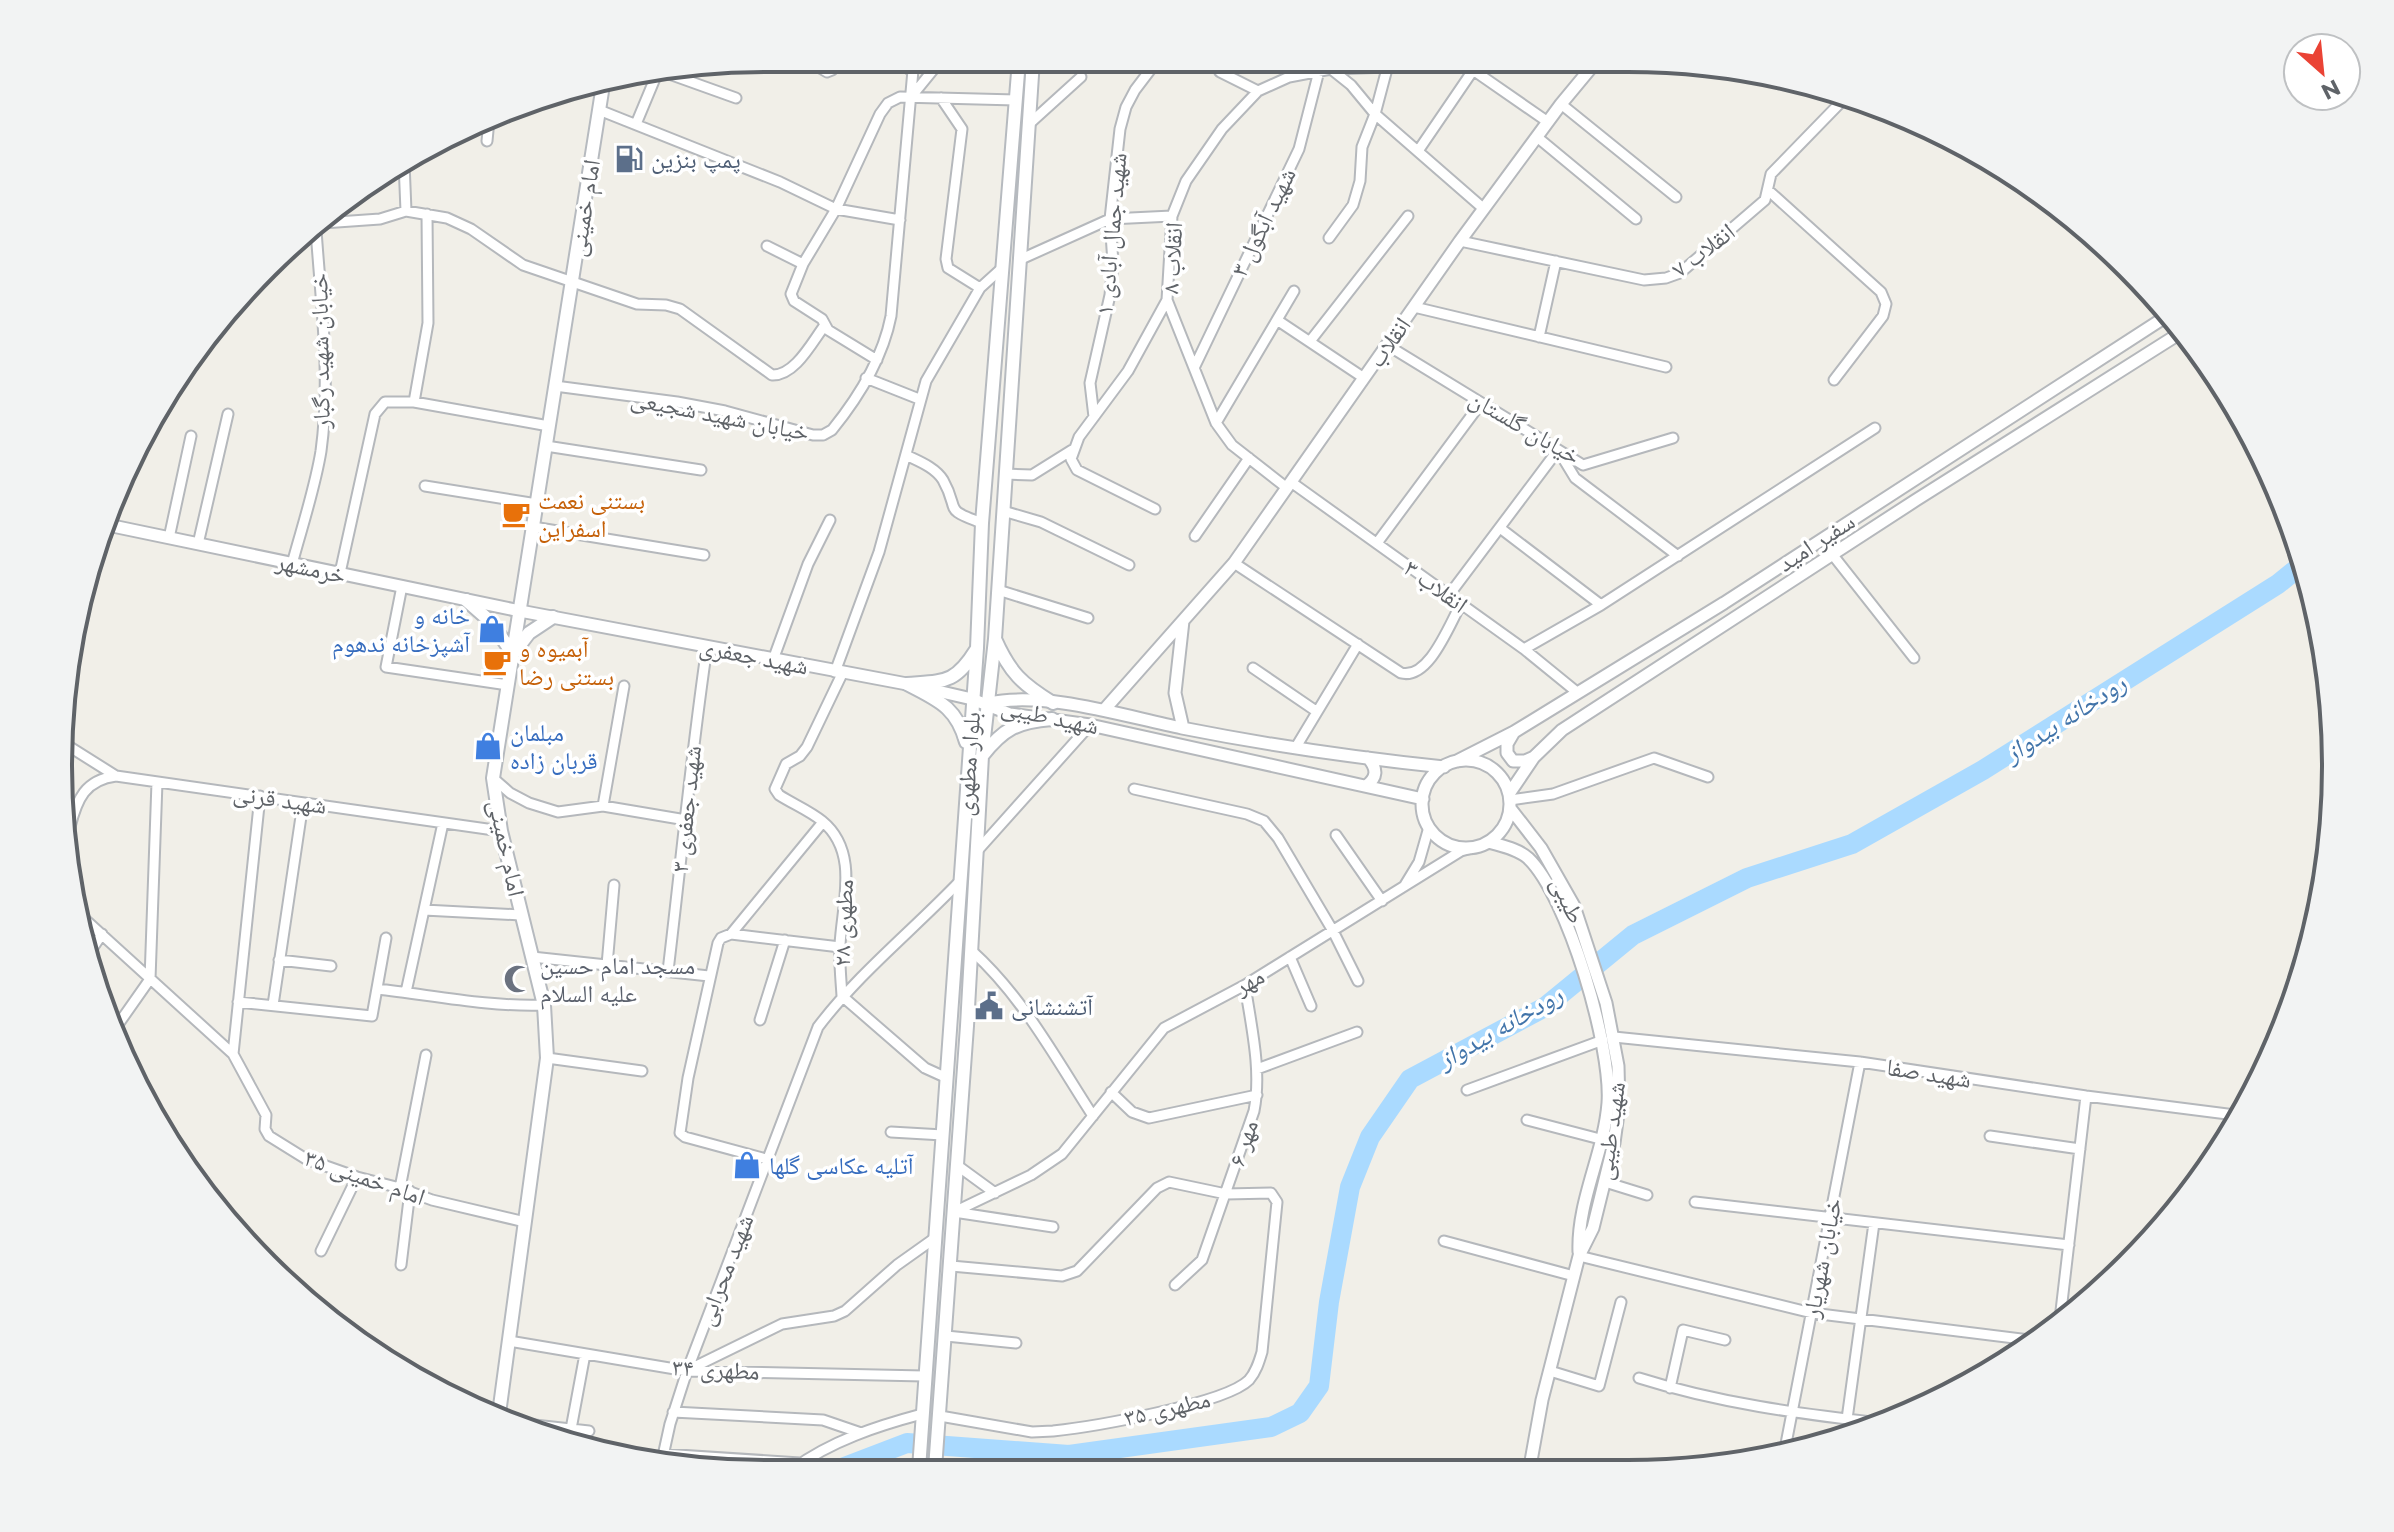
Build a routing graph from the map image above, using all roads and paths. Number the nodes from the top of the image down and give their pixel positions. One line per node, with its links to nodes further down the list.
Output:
1 (913, 72): 19 (street, خیابان شهید شجیعی)
2 (931, 72): 19 (street)
3 (1018, 72): 22 (main road, بلوار مطهری)
4 (1032, 72): 29 (main road, بلوار مطهری)
5 (1150, 72): 43 (street, شهید جمال آبادی ۱)
6 (1220, 72): 17 (street)
7 (1314, 72): 17 (street, انقلاب ۸)
8 (1319, 72): 69 (street, شهید آبگول ۳)
9 (1334, 72): 26 (street)
10 (1386, 72): 26 (street)
11 (1471, 72): 33 (street)
12 (1483, 72): 27 (street)
13 (1588, 72): 23 (street, انقلاب)
14 (1081, 77): 29 (street)
15 (679, 78): 20 (street)
16 (654, 81): 28 (street)
17 (1258, 91): 41 (street, انقلاب ۸)
18 (602, 92): 25 (main road, امام خمینی)
19 (911, 97): 21 (street); 37 (street); 45 (street, خیابان شهید شجیعی)
20 (736, 98)
21 (941, 98): 22 (street); 56 (street)
22 (1016, 100): 54 (main road, بلوار مطهری)
23 (1561, 104): 27 (street, انقلاب); 36 (street)
24 (1838, 105): 35 (street, انقلاب ۷)
25 (599, 110): 28 (street); 55 (main road, امام خمینی)
26 (1375, 114): 33 (street); 48 (street)
27 (1548, 122): 31 (street, انقلاب)
28 (636, 124): 37 (street)
29 (1028, 125): 51 (main road, بلوار مطهری)
30 (488, 131): 32 (street)
31 (1537, 137): 38 (street, انقلاب); 44 (street)
32 (487, 141)
33 (1418, 151): 38 (street)
34 (404, 174): 39 (street)
35 (1769, 191): 52 (street, انقلاب ۷); 72 (street)
36 (1676, 197)
37 (836, 209): 45 (street); 53 (street)
38 (1484, 209): 49 (street, انقلاب)
39 (406, 211): 40 (street); 46 (street)
40 (427, 214): 55 (street); 75 (street)
41 (1172, 216): 43 (street); 58 (street, انقلاب ۸)
42 (1408, 216): 65 (street)
43 (1110, 219): 51 (street); 78 (street, شهید جمال آبادی ۱)
44 (1636, 219)
45 (900, 220): 67 (street, خیابان شهید شجیعی)
46 (335, 222)
47 (316, 237): 109 (street, خیابان شهید رگبار)
48 (1329, 238)
49 (1460, 241): 52 (street, انقلاب ۷); 59 (street, انقلاب)
50 (767, 246): 53 (street)
51 (1019, 260): 90 (main road, بلوار مطهری)
52 (1556, 261): 63 (street)
53 (803, 264): 62 (street)
54 (1001, 269): 56 (street); 97 (main road, بلوار مطهری)
55 (572, 281): 62 (street); 73 (main road, امام خمینی)
56 (980, 288): 74 (street)
57 (1294, 291): 60 (street)
58 (1167, 300): 69 (street, انقلاب ۸); 78 (street)
59 (1414, 307): 63 (street); 66 (street, انقلاب)
60 (1277, 320): 65 (street); 79 (street)
61 (2160, 320): 136 (street, سفیر امید)
62 (825, 325): 67 (street)
63 (1539, 337): 68 (street)
64 (2174, 337): 105 (street, سفیر امید)
65 (1311, 340): 71 (street)
66 (1387, 345): 71 (street, انقلاب); 76 (street, خیابان گلستان)
67 (877, 360): 70 (street, خیابان شهید شجیعی)
68 (1666, 367)
69 (1194, 368): 79 (street, انقلاب ۸)
70 (866, 378): 73 (street, خیابان شهید شجیعی); 74 (street)
71 (1364, 378): 91 (street, انقلاب)
72 (1834, 380)
73 (555, 386): 80 (main road, امام خمینی)
74 (919, 399): 87 (street)
75 (414, 402): 80 (street); 111 (street)
76 (1481, 403): 86 (street, خیابان گلستان); 103 (street)
77 (228, 414): 104 (street)
78 (1094, 417): 85 (street)
79 (1216, 423): 88 (street, انقلاب ۸)
80 (549, 426): 84 (main road, امام خمینی)
81 (1875, 428): 107 (street)
82 (191, 436): 102 (street)
83 (1673, 438): 86 (street, خیابان گلستان)
84 (546, 446): 89 (street); 93 (main road, امام خمینی)
85 (1072, 450): 90 (street); 94 (street)
86 (1558, 450): 100 (street); 107 (street)
87 (906, 455): 97 (street); 132 (street)
88 (1249, 458): 91 (street, انقلاب ۸); 101 (street)
89 (701, 470)
90 (1005, 474): 95 (main road, بلوار مطهری)
91 (1289, 485): 103 (street, انقلاب ۳); 108 (street, انقلاب)
92 (425, 486): 93 (street)
93 (537, 504): 99 (main road, امام خمینی)
94 (1155, 509)
95 (1003, 511): 110 (street); 113 (main road, بلوار مطهری)
96 (830, 520): 130 (street)
97 (982, 523): 122 (main road, بلوار مطهری)
98 (115, 527): 102 (street, خرمشهر)
99 (533, 527): 106 (street); 118 (main road, امام خمینی)
100 (1500, 528): 114 (street); 117 (street)
101 (1195, 536)
102 (169, 538): 104 (street, خرمشهر)
103 (1377, 543): 114 (street, انقلاب ۳)
104 (198, 544): 109 (street, خرمشهر)
105 (1832, 554): 129 (street); 150 (street, سفیر امید)
106 (704, 555)
107 (1678, 556): 117 (street)
108 (1234, 563): 121 (street, انقلاب); 124 (street)
109 (292, 564): 111 (street, خرمشهر)
110 (1129, 565)
111 (340, 573): 112 (street, خرمشهر)
112 (402, 586): 115 (street, خرمشهر); 134 (street)
113 (998, 590): 120 (street); 123 (main road, بلوار مطهری)
114 (1449, 595): 116 (street, انقلاب ۳)
115 (466, 600): 118 (street, خرمشهر); 128 (main road)
116 (1461, 604): 124 (street); 127 (street, انقلاب ۳)
117 (1601, 605): 127 (street)
118 (520, 611): 119 (street, شهید جعفری); 128 (main road, امام خمینی)
119 (553, 617): 125 (street, شهید جعفری); 128 (main road)
120 (1088, 618)
121 (1183, 621): 140 (street, انقلاب); 144 (street)
122 (978, 634): 123 (main road); 126 (main road, بلوار مطهری)
123 (995, 636): 138 (main road, بلوار مطهری); 139 (main road)
124 (1358, 644): 141 (street)
125 (707, 647): 130 (street, شهید جعفری); 166 (street, شهید جعفری ۳)
126 (977, 648): 133 (main road); 137 (main road, بلوار مطهری)
127 (1524, 649): 136 (street, انقلاب ۳)
128 (513, 654): 134 (main road, امام خمینی)
129 (1914, 658)
130 (773, 660): 132 (street, شهید جعفری)
131 (1253, 668): 141 (street)
132 (838, 673): 133 (street, شهید جعفری); 167 (street, مطهری ۲۸)
133 (907, 684): 137 (street, شهید جعفری); 148 (main road)
134 (508, 685): 156 (main road, امام خمینی)
135 (624, 686): 164 (street)
136 (1578, 693): 145 (street, سفیر امید)
137 (972, 699): 138 (street, شهید جعفری); 148 (main road, بلوار مطهری)
138 (987, 703): 139 (street, شهید طیبی); 142 (street, شهید طیبی); 149 (main road, بلوار مطهری)
139 (1053, 703): 140 (street, شهید طیبی)
140 (1104, 710): 144 (street, شهید طیبی)
141 (1316, 711): 146 (street)
142 (1052, 719): 143 (street, شهید طیبی); 149 (main road)
143 (1090, 725): 158 (street, شهید طیبی); 174 (street)
144 (1183, 728): 146 (street, شهید طیبی)
145 (1514, 732): 150 (street); 152 (street, سفیر امید)
146 (1296, 747): 151 (street, شهید طیبی)
147 (72, 749): 154 (street)
148 (968, 752): 175 (main road, بلوار مطهری)
149 (982, 756): 174 (main road, بلوار مطهری)
150 (1534, 757): 162 (street, سفیر امید)
151 (1368, 758): 153 (street, شهید طیبی); 158 (street)
152 (1457, 761): 153 (street); 162 (street)
153 (1444, 767): 161 (street)
154 (116, 776): 157 (street, شهید قرنی); 165 (street)
155 (1708, 777): 162 (street)
156 (493, 778): 164 (street); 170 (main road, امام خمینی)
157 (157, 782): 160 (street, شهید قرنی); 197 (street)
158 (1366, 786): 161 (street, شهید طیبی)
159 (1134, 789): 182 (street)
160 (260, 796): 163 (street, شهید قرنی); 203 (street)
161 (1423, 799): 169 (street)
162 (1510, 801): 172 (street); 204 (street, طیبی)
163 (303, 803): 168 (street, شهید قرنی); 192 (street)
164 (603, 806): 166 (street)
165 (74, 817)
166 (686, 820): 195 (street, شهید جعفری ۳)
167 (823, 822): 184 (street); 188 (street, مطهری ۲۸)
168 (443, 823): 170 (street, شهید قرنی); 179 (street)
169 (1429, 827): 173 (street); 177 (street)
170 (501, 831): 180 (main road, امام خمینی)
171 (1336, 835): 178 (street)
172 (1489, 842): 173 (street); 205 (street, طیبی)
173 (1476, 847): 177 (street, مهر)
174 (978, 850): 189 (main road, بلوار مطهری)
175 (959, 882): 202 (street, شهید محرابی); 211 (main road, بلوار مطهری)
176 (614, 885): 193 (street)
177 (1403, 888): 178 (street, مهر)
178 (1382, 901): 182 (street, مهر)
179 (424, 910): 180 (street); 201 (street)
180 (521, 915): 190 (main road, امام خمینی)
181 (91, 924): 183 (street, امام خمینی ۳۵)
182 (1333, 931): 191 (street, مهر); 198 (street)
183 (102, 934): 187 (street); 197 (street, امام خمینی ۳۵)
184 (731, 934): 186 (street); 196 (street)
185 (386, 938): 200 (street)
186 (785, 940): 188 (street); 209 (street)
187 (95, 944)
188 (840, 947): 202 (street, مطهری ۲۸)
189 (972, 951): 212 (main road, بلوار مطهری); 227 (street)
190 (532, 957): 193 (street); 207 (main road, امام خمینی)
191 (1290, 957): 199 (street, مهر); 208 (street)
192 (279, 960): 194 (street); 206 (street)
193 (607, 965): 195 (street)
194 (331, 966)
195 (668, 971): 196 (street)
196 (709, 976): 234 (street)
197 (150, 979): 210 (street); 215 (street, امام خمینی ۳۵)
198 (1358, 981)
199 (1245, 985): 219 (street, مهر ۶); 223 (street, مهر)
200 (377, 989): 201 (street); 206 (street)
201 (406, 992): 207 (street)
202 (842, 996): 221 (street, مطهری ۲۸); 234 (street, شهید محرابی)
203 (238, 1002): 206 (street); 215 (street)
204 (1606, 1003): 214 (street, شهید طیبی)
205 (1592, 1004): 214 (street, شهید طیبی)
206 (273, 1005)
207 (544, 1005): 217 (main road, امام خمینی)
208 (1311, 1006)
209 (760, 1020)
210 (121, 1021)
211 (951, 1024): 212 (main road); 221 (main road, بلوار مطهری)
212 (967, 1026): 235 (main road, بلوار مطهری)
213 (1357, 1032): 219 (street)
214 (1608, 1039): 218 (street, شهید صفا); 222 (street); 232 (street, شهید طیبی); 237 (street, شهید طیبی)
215 (233, 1054): 236 (street, امام خمینی ۳۵)
216 (426, 1055): 238 (street)
217 (547, 1058): 220 (street); 245 (main road, امام خمینی)
218 (1860, 1062): 225 (street, شهید صفا); 244 (street, خیابان شهریار)
219 (1257, 1069): 224 (street, مهر ۶)
220 (642, 1071)
221 (947, 1078): 230 (main road, بلوار مطهری)
222 (1467, 1090)
223 (1111, 1092): 224 (street); 227 (street, مهر)
224 (1257, 1095): 240 (street, مهر ۶)
225 (2086, 1096): 226 (street, شهید صفا); 233 (street)
226 (2228, 1114)
227 (1093, 1116): 239 (street, مهر)
228 (1527, 1120): 232 (street)
229 (891, 1132): 230 (street)
230 (943, 1135): 248 (main road, بلوار مطهری)
231 (1990, 1136): 233 (street)
232 (1600, 1139): 252 (street, شهید طیبی)
233 (2080, 1149): 250 (street)
234 (766, 1159): 267 (street, شهید محرابی)
235 (958, 1166): 239 (street); 243 (main road, بلوار مطهری)
236 (357, 1177): 238 (street, امام خمینی ۳۵); 251 (street)
237 (1605, 1182): 241 (street); 252 (street, شهید طیبی)
238 (405, 1190): 245 (street, امام خمینی ۳۵); 253 (street)
239 (995, 1193): 243 (street, مهر)
240 (1226, 1194): 254 (street); 256 (street, مهر ۶); 277 (street, مطهری ۳۵)
241 (1647, 1195)
242 (1695, 1202): 244 (street)
243 (954, 1212): 247 (street); 254 (main road, بلوار مطهری)
244 (1830, 1219): 246 (street); 259 (street, خیابان شهریار)
245 (525, 1222): 264 (main road, امام خمینی)
246 (1874, 1223): 250 (street); 260 (street)
247 (1053, 1227)
248 (935, 1238): 267 (street); 269 (main road, بلوار مطهری)
249 (1444, 1241): 255 (street)
250 (2069, 1245): 258 (street)
251 (321, 1251)
252 (1579, 1256): 255 (street, شهید طیبی); 259 (street)
253 (401, 1265)
254 (951, 1266): 261 (main road, بلوار مطهری)
255 (1574, 1276): 268 (street, شهید طیبی)
256 (1175, 1285)
257 (1621, 1302): 268 (street)
258 (2061, 1308)
259 (1812, 1313): 260 (street); 274 (street, خیابان شهریار)
260 (1861, 1319): 262 (street); 276 (street)
261 (946, 1336): 265 (street); 277 (main road, بلوار مطهری)
262 (2020, 1339)
263 (1725, 1340): 271 (street)
264 (509, 1341): 266 (street, مطهری ۳۴); 272 (main road, امام خمینی)
265 (1016, 1343)
266 (585, 1354): 267 (street, مطهری ۳۴); 280 (street)
267 (687, 1371): 269 (street, مطهری ۳۴); 273 (street, شهید محرابی)
268 (1550, 1371): 290 (street, شهید طیبی)
269 (924, 1376): 275 (main road, بلوار مطهری)
270 (1639, 1378): 271 (street)
271 (1670, 1388): 274 (street)
272 (500, 1407)
273 (673, 1412): 282 (street); 286 (street, شهید محرابی)
274 (1792, 1413): 276 (street); 284 (street, خیابان شهریار)
275 (922, 1418): 282 (street); 283 (main road, بلوار مطهری)
276 (1847, 1419): 278 (street)
277 (940, 1420): 285 (main road, بلوار مطهری)
278 (1858, 1420)
279 (558, 1428): 280 (street)
280 (571, 1429): 281 (street)
281 (589, 1431)
282 (861, 1433): 287 (street)
283 (921, 1441): 285 (main road); 288 (main road, بلوار مطهری)
284 (1786, 1441)
285 (938, 1443): 289 (main road, بلوار مطهری)
286 (664, 1452)
287 (808, 1460)
288 (919, 1460)
289 (936, 1460)
290 (1530, 1460)

